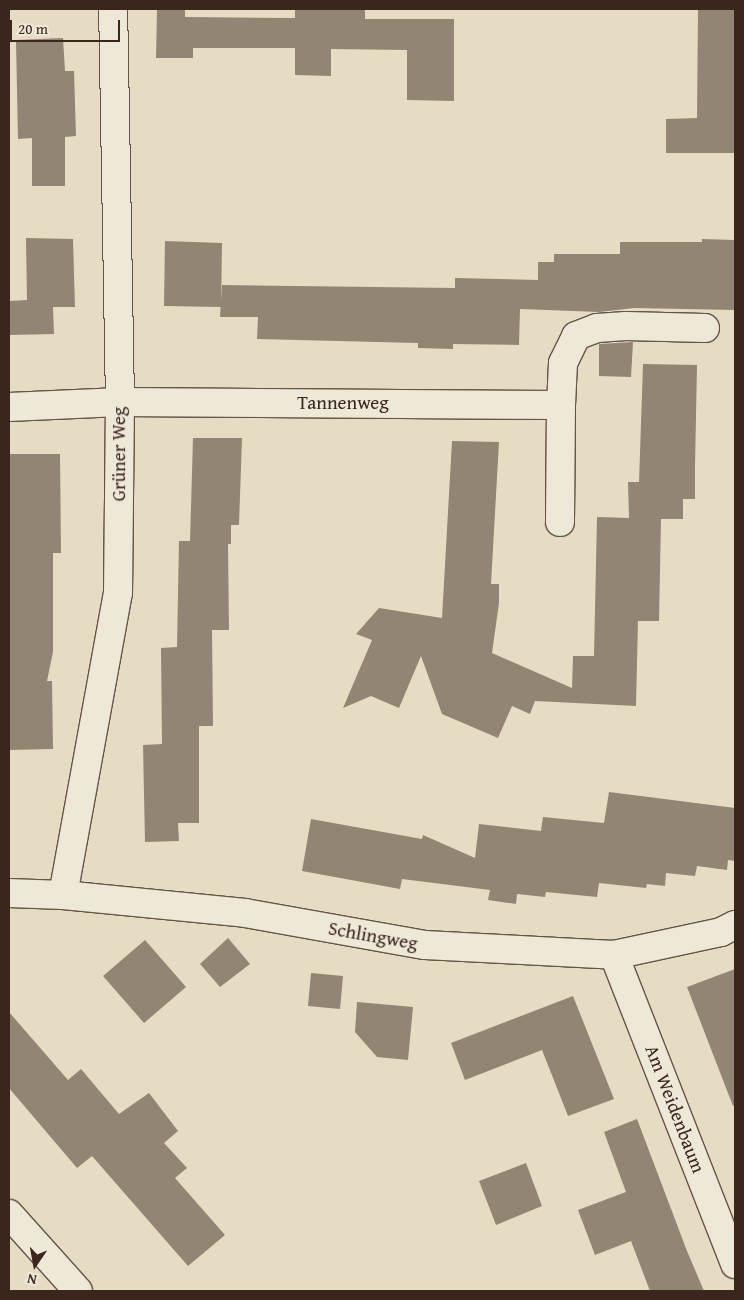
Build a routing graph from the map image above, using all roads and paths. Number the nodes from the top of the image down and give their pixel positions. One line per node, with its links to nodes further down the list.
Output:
1 (113, 9): 3 (street, Grüner Weg)
2 (705, 328): 4 (street)
3 (120, 402): 4 (street, Tannenweg); 5 (street, Tannenweg); 8 (street, Grüner Weg)
4 (561, 405): 6 (street)
5 (9, 407)
6 (560, 522)
7 (9, 893): 8 (street, Schlingweg)
8 (63, 895): 10 (street, Schlingweg)
9 (735, 925): 10 (street, Schlingweg)
10 (614, 954): 12 (street, Am Weidenbaum)
11 (9, 1214): 13 (street)
12 (735, 1264)
13 (78, 1291)

